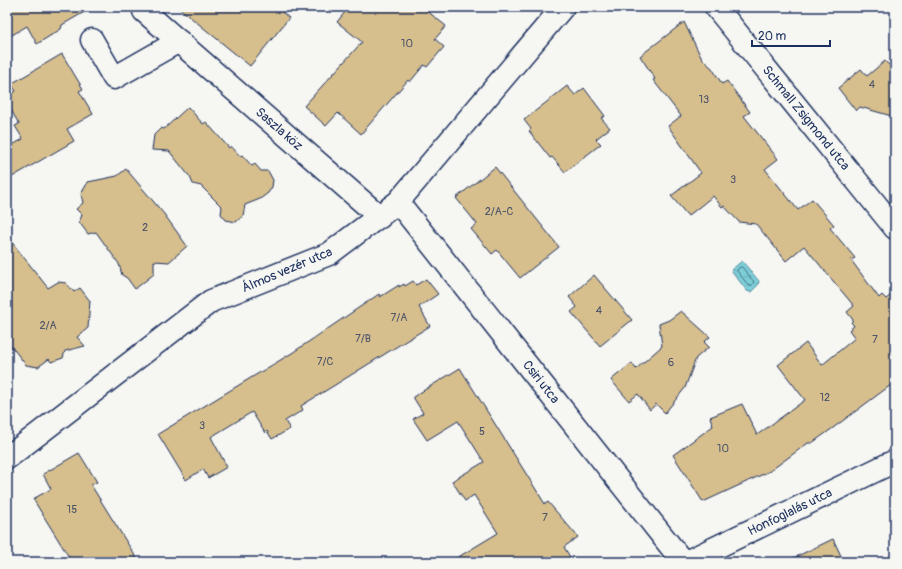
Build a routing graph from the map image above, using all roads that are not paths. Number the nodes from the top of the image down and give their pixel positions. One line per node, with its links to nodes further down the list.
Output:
1 (563, 7): 6 (street, Álmos vezér utca)
2 (716, 7): 8 (street, Schmall Zsigmond utca)
3 (144, 11): 5 (street, Saszla köz)
4 (92, 40): 5 (street)
5 (179, 41): 7 (street, Saszla köz)
6 (398, 202): 7 (street, Álmos vezér utca); 11 (street, Csiri utca)
7 (380, 217): 9 (street, Álmos vezér utca)
8 (895, 228)
9 (7, 458)
10 (895, 462): 11 (street, Honfoglalás utca)
11 (685, 562)

